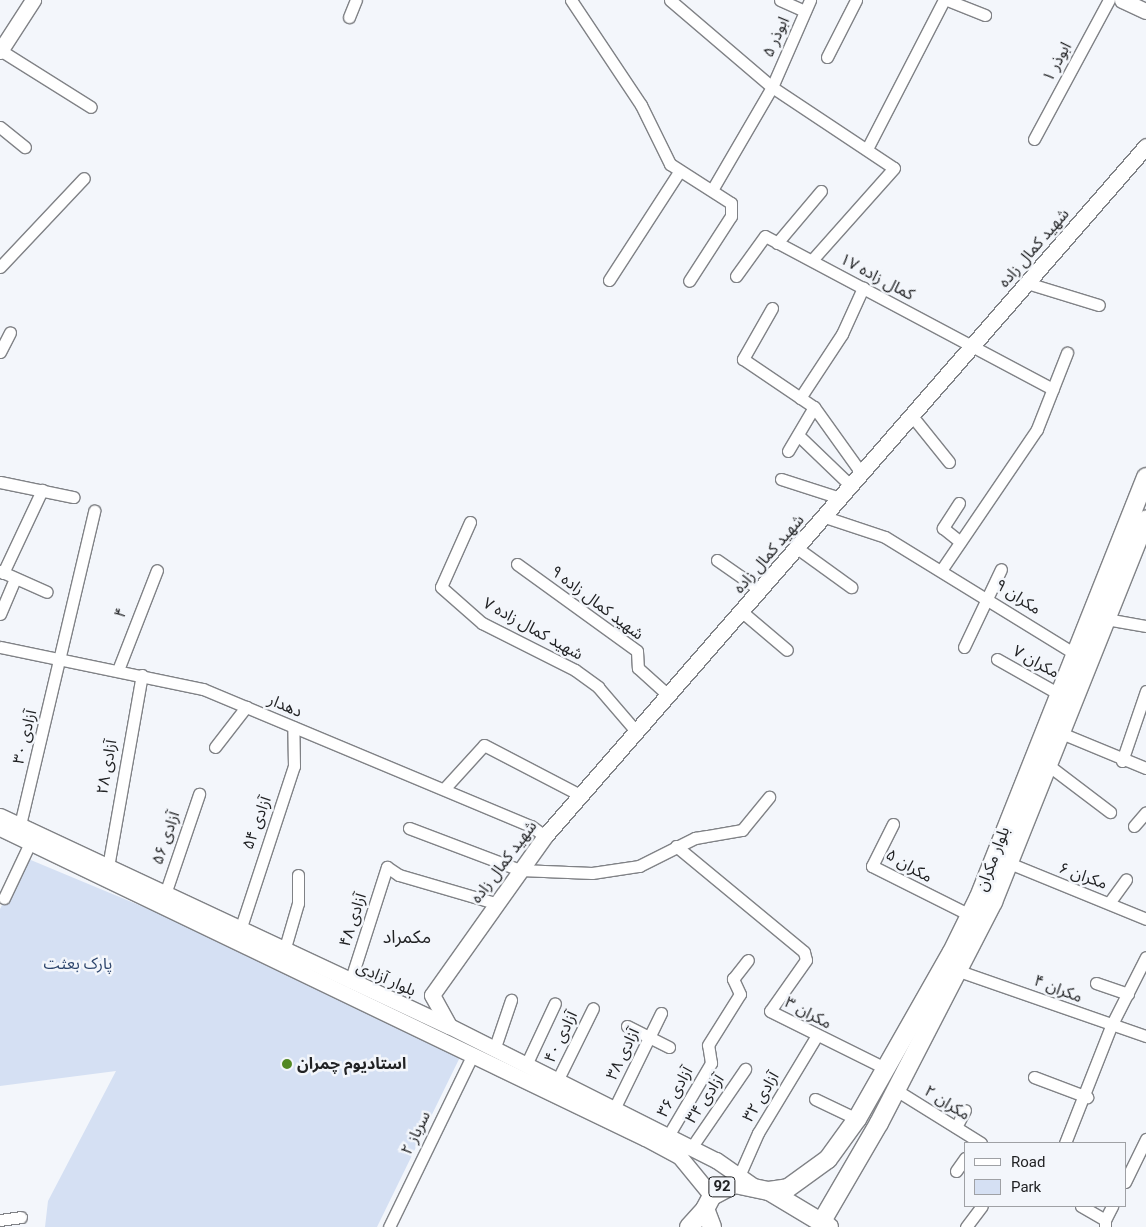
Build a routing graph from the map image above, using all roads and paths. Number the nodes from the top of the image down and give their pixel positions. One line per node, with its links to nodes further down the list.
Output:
1 (33, 0): 14 (main road)
2 (356, 0): 13 (street)
3 (572, 0): 23 (street)
4 (670, 0): 16 (street)
5 (780, 0): 10 (street)
6 (856, 0): 15 (street)
7 (946, 0): 12 (street); 22 (street)
8 (1109, 0): 19 (street, ابوذر ۱)
9 (1122, 0): 11 (main road)
10 (808, 5): 16 (street, ابوذر ۵)
11 (1146, 12)
12 (985, 15)
13 (349, 17)
14 (0, 50): 17 (street)
15 (827, 57)
16 (772, 86): 22 (street); 25 (street, ابوذر ۵)
17 (91, 108)
18 (0, 127): 21 (street)
19 (1034, 139)
20 (1146, 146): 33 (main road, شهید کمال زاده)
21 (25, 147)
22 (868, 147): 28 (street)
23 (679, 172): 25 (street); 31 (street)
24 (84, 178): 29 (street)
25 (712, 190): 32 (street)
26 (821, 191): 27 (street)
27 (777, 243): 28 (street, کمال زاده ۱۷); 30 (street, کمال زاده ۱۷)
28 (812, 260): 34 (street, کمال زاده ۱۷)
29 (0, 268)
30 (736, 276)
31 (609, 280)
32 (689, 281)
33 (1027, 283): 35 (street); 38 (main road, شهید کمال زاده)
34 (863, 288): 38 (street, کمال زاده ۱۷); 42 (street)
35 (1099, 305)
36 (772, 308): 42 (street)
37 (10, 332): 39 (street)
38 (974, 344): 41 (street, کمال زاده ۱۷); 44 (main road, شهید کمال زاده)
39 (0, 352)
40 (1067, 354): 41 (street)
41 (1053, 389): 61 (street)
42 (800, 398): 43 (street)
43 (814, 407): 45 (street); 48 (street)
44 (912, 416): 47 (street); 48 (main road, شهید کمال زاده)
45 (798, 435): 46 (street); 52 (street)
46 (788, 451)
47 (949, 462)
48 (862, 474): 52 (main road, شهید کمال زاده)
49 (1146, 477): 81 (main road, بلوار مکران)
50 (781, 478): 55 (street)
51 (0, 482): 53 (street)
52 (851, 486): 55 (main road, شهید کمال زاده)
53 (42, 490): 54 (street); 68 (street)
54 (73, 497)
55 (840, 498): 58 (main road, شهید کمال زاده)
56 (959, 502): 61 (street)
57 (94, 511): 82 (street, آزادی ۳۰)
58 (824, 517): 62 (main road, شهید کمال زاده); 66 (street, مکران ۹)
59 (1146, 520): 76 (main road, بلوار مکران)
60 (470, 522): 91 (street, شهید کمال زاده ۷)
61 (960, 542): 66 (street)
62 (797, 548): 70 (street); 71 (main road, شهید کمال زاده)
63 (717, 560): 71 (street)
64 (517, 564): 87 (street, شهید کمال زاده ۹)
65 (1002, 568): 73 (street)
66 (942, 569): 73 (street, مکران ۹)
67 (157, 570): 84 (street, ۴)
68 (2, 572): 69 (street)
69 (15, 579): 72 (street); 75 (street)
70 (851, 588)
71 (760, 590): 74 (main road, شهید کمال زاده)
72 (47, 592)
73 (988, 597): 79 (street); 81 (street, مکران ۹)
74 (741, 611): 80 (street); 87 (main road, شهید کمال زاده)
75 (0, 614)
76 (1106, 620): 77 (street); 92 (main road, بلوار مکران)
77 (1146, 626)
78 (0, 647): 82 (street, دهدار)
79 (964, 647)
80 (787, 650)
81 (1075, 654): 88 (main road, بلوار مکران)
82 (62, 658): 84 (street, دهدار); 105 (street, آزادی ۳۰)
83 (997, 659): 88 (street, مکران ۷)
84 (118, 670): 85 (street, دهدار)
85 (142, 675): 89 (street, دهدار); 113 (street, آزادی ۲۸)
86 (1146, 691): 94 (street)
87 (667, 694): 91 (main road, شهید کمال زاده)
88 (1059, 694): 121 (main road, بلوار مکران)
89 (246, 707): 90 (street, دهدار); 93 (street)
90 (293, 727): 97 (street, دهدار); 123 (street, آزادی ۵۴)
91 (635, 730): 99 (main road, شهید کمال زاده)
92 (1061, 734): 94 (street); 95 (main road, بلوار مکران)
93 (215, 747)
94 (1122, 761): 96 (street)
95 (1048, 765): 101 (street); 112 (main road, بلوار مکران)
96 (1146, 768)
97 (444, 790): 99 (street); 109 (street, دهدار)
98 (199, 794): 117 (street, آزادی ۵۶)
99 (580, 795): 109 (main road, شهید کمال زاده)
100 (769, 797): 111 (street)
101 (1110, 812)
102 (1146, 812): 106 (street)
103 (0, 816): 105 (main road, بلوار آزادی)
104 (893, 824): 121 (street, مکران ۵)
105 (20, 825): 113 (main road, بلوار آزادی)
106 (1134, 826)
107 (0, 828): 110 (main road, بلوار آزادی)
108 (409, 828): 114 (street)
109 (545, 836): 114 (main road, شهید کمال زاده)
110 (30, 843): 118 (street); 145 (main road, بلوار آزادی)
111 (676, 846): 114 (street); 141 (street, مکران ۳)
112 (1009, 863): 120 (street, مکران ۶); 127 (main road, بلوار مکران)
113 (108, 867): 117 (main road, بلوار آزادی)
114 (520, 870): 119 (main road, شهید کمال زاده)
115 (298, 875): 124 (street)
116 (1126, 880): 120 (street)
117 (165, 894): 123 (main road, بلوار آزادی)
118 (4, 898)
119 (494, 903): 128 (street, آزادی ۴۸); 131 (main road, شهید کمال زاده)
120 (1109, 903): 122 (street, مکران ۶)
121 (970, 915): 148 (main road, بلوار مکران)
122 (1146, 919)
123 (240, 930): 124 (main road, بلوار آزادی)
124 (284, 951): 128 (main road, بلوار آزادی)
125 (1146, 957): 130 (street)
126 (748, 960): 158 (street, آزادی ۳۶)
127 (959, 971): 139 (street, مکران ۴); 151 (main road, بلوار مکران)
128 (350, 982): 134 (main road, بلوار آزادی)
129 (1096, 983): 130 (street)
130 (1128, 994): 139 (street)
131 (432, 995): 134 (main road); 137 (main road)
132 (511, 1000): 144 (street)
133 (555, 1003): 146 (street)
134 (402, 1005): 137 (main road, بلوار آزادی)
135 (593, 1008): 150 (street, آزادی ۴۰)
136 (661, 1013): 142 (street, آزادی ۳۸)
137 (449, 1026): 144 (main road, بلوار آزادی)
138 (627, 1026): 142 (street)
139 (1111, 1026): 140 (street, مکران ۴); 152 (street)
140 (1146, 1036)
141 (816, 1037): 148 (street, مکران ۳); 166 (street, آزادی ۳۲)
142 (649, 1038): 143 (street); 154 (street, آزادی ۳۸)
143 (669, 1048)
144 (494, 1050): 146 (main road, بلوار آزادی)
145 (472, 1054): 169 (main road, بلوار آزادی); 177 (street, سرباز ۲)
146 (526, 1065): 150 (main road, بلوار آزادی)
147 (745, 1069): 163 (street, آزادی ۳۴)
148 (887, 1069): 156 (main road, بلوار مکران)
149 (1034, 1077): 152 (street)
150 (558, 1081): 154 (main road, بلوار آزادی)
151 (896, 1090): 157 (street, مکران ۲); 162 (main road, بلوار مکران)
152 (1087, 1097): 161 (street)
153 (814, 1099): 156 (street)
154 (614, 1109): 158 (main road, بلوار آزادی)
155 (965, 1110): 157 (street)
156 (853, 1126): 162 (main road); 168 (main road, بلوار مکران)
157 (956, 1126): 160 (street, مکران ۲)
158 (668, 1136): 163 (main road, بلوار آزادی)
159 (1146, 1139): 167 (street)
160 (977, 1142)
161 (1065, 1142)
162 (866, 1145): 175 (main road, بلوار مکران)
163 (691, 1148): 166 (main road, بلوار آزادی)
164 (964, 1159): 165 (street)
165 (956, 1171)
166 (746, 1180): 168 (main road, 92); 169 (main road, 92)
167 (1126, 1180)
168 (769, 1191): 175 (main road, 92)
169 (708, 1203): 178 (main road, 92); 179 (main road, 92)
170 (981, 1207): 180 (street)
171 (1082, 1207): 176 (street)
172 (1112, 1207): 176 (street)
173 (21, 1217): 174 (street)
174 (0, 1220)
175 (826, 1224)
176 (1105, 1224)
177 (388, 1227)
178 (689, 1227)
179 (712, 1227)
180 (966, 1227)

